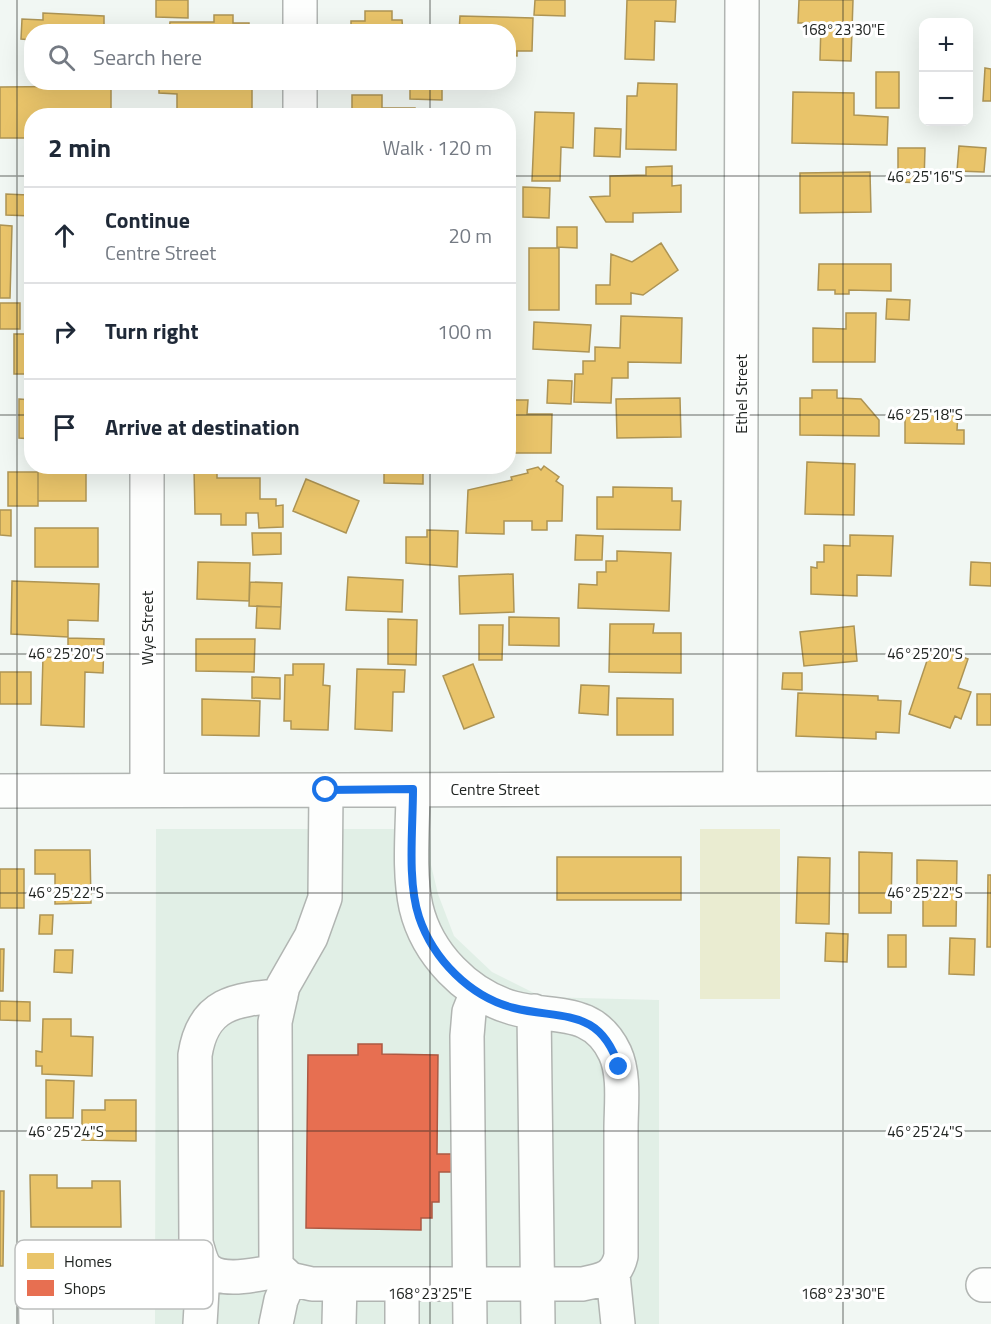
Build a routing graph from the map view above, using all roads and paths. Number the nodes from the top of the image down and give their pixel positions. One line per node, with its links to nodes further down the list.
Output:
1 (300, 0): 3 (street)
2 (742, 0): 9 (street, Ethel Street)
3 (300, 24)
4 (300, 90): 5 (street)
5 (300, 108)
6 (147, 474): 10 (street, Wye Street)
7 (991, 788): 9 (street, Centre Street)
8 (413, 789): 9 (street, Centre Street); 11 (street, Centre Street); 13 (street)
9 (740, 789)
10 (147, 790): 11 (street, Centre Street); 12 (street, Centre Street)
11 (326, 790): 14 (street)
12 (0, 791)
13 (477, 992): 15 (street); 23 (street)
14 (281, 996): 16 (street); 18 (street)
15 (534, 1011): 19 (street); 21 (street)
16 (196, 1240)
17 (213, 1272): 18 (street)
18 (284, 1275): 20 (street); 26 (street)
19 (613, 1275): 21 (street); 31 (street)
20 (340, 1284): 22 (street); 27 (street)
21 (538, 1284): 23 (street); 30 (street)
22 (402, 1285): 23 (street); 28 (street)
23 (469, 1285): 29 (street)
24 (201, 1309): 25 (street)
25 (200, 1324)
26 (276, 1324)
27 (339, 1324)
28 (402, 1324)
29 (470, 1324)
30 (538, 1324)
31 (618, 1324)

